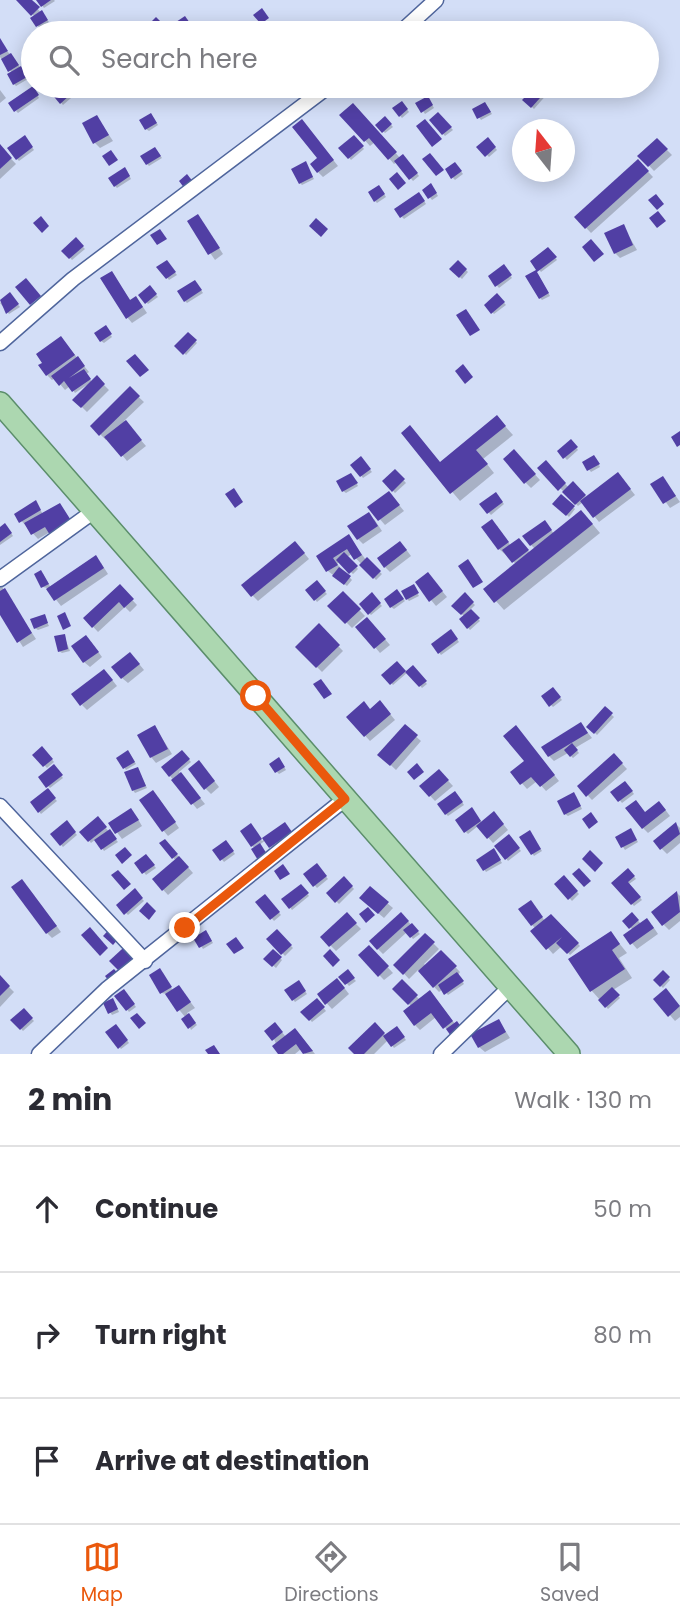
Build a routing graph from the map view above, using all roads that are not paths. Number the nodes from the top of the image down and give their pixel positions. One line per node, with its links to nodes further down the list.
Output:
1 (436, 0): 2 (street)
2 (413, 21)
3 (313, 98): 4 (street)
4 (0, 343)
5 (0, 403): 6 (main road)
6 (94, 511): 7 (street); 8 (main road)
7 (0, 579)
8 (345, 799): 10 (street); 11 (main road)
9 (0, 806): 10 (street)
10 (145, 961): 12 (street)
11 (510, 987): 13 (street); 14 (main road)
12 (39, 1054)
13 (441, 1054)
14 (569, 1054)

